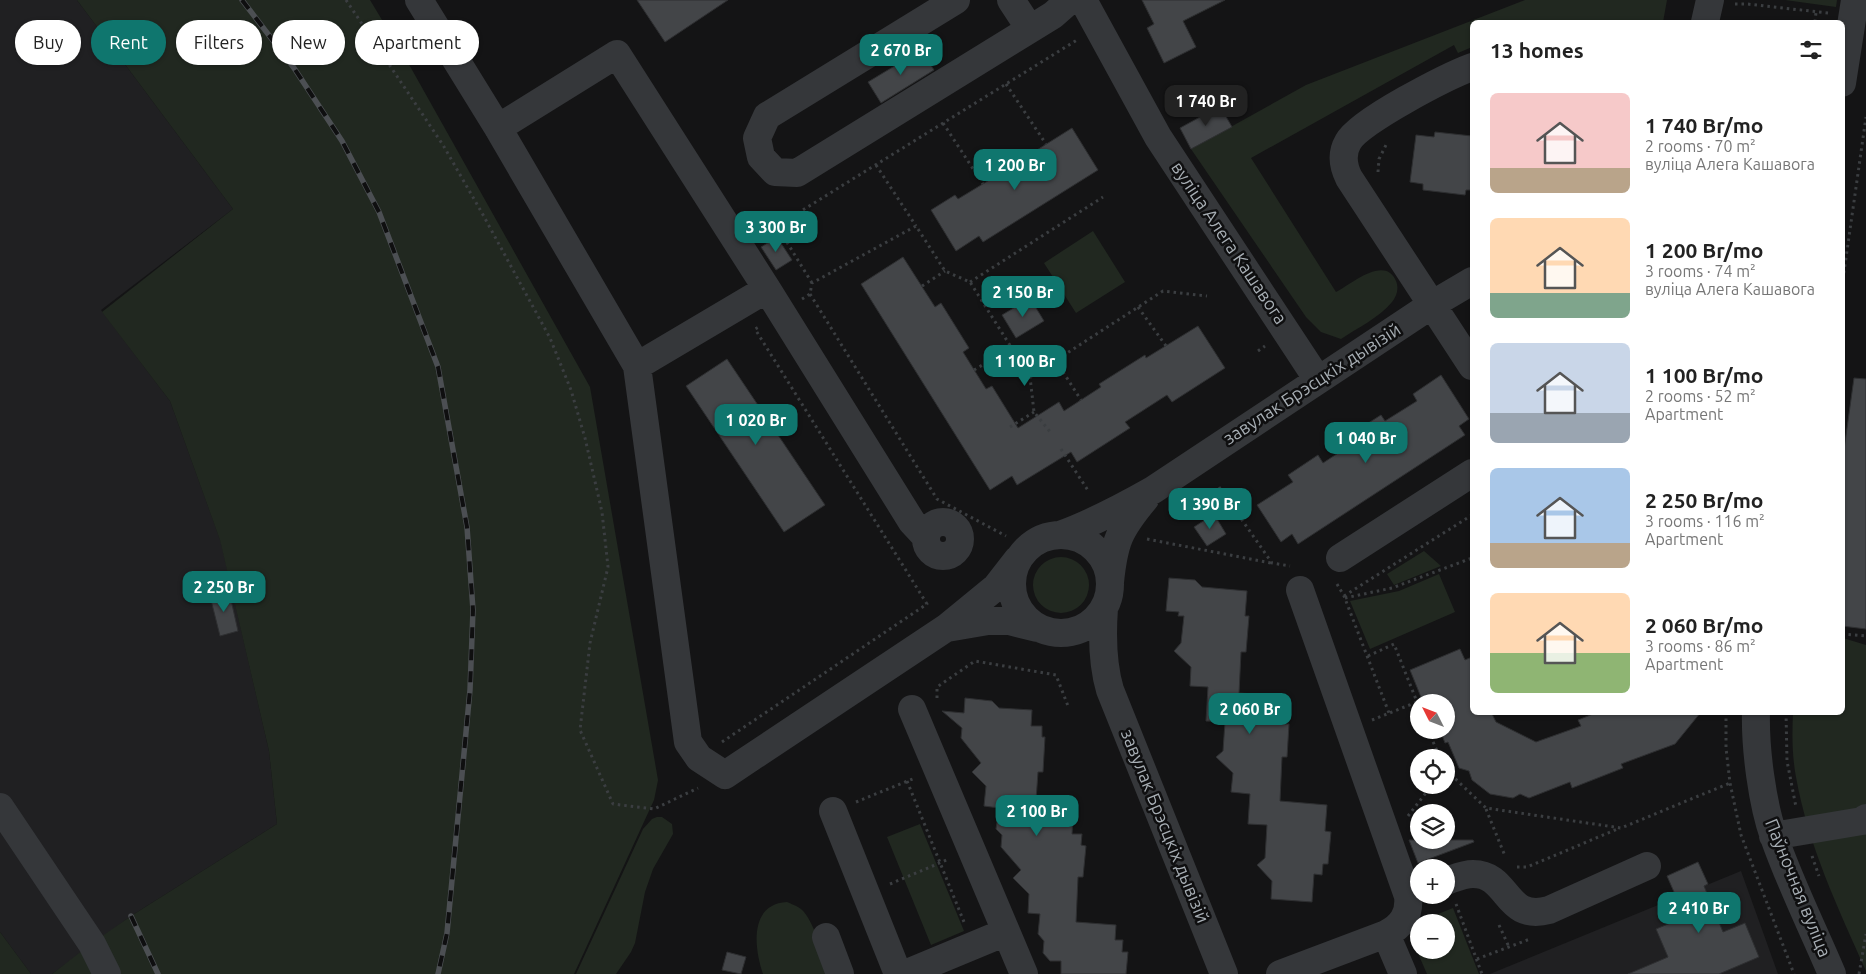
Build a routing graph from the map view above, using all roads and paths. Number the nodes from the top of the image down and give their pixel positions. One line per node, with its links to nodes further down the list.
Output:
1 (346, 0): 84 (path)
2 (419, 0): 20 (street)
3 (956, 0): 13 (street)
4 (1012, 0): 13 (street)
5 (1070, 0): 13 (street)
6 (1083, 0): 48 (street, вуліца Алега Кашавога)
7 (1710, 0): 11 (street)
8 (1747, 4): 10 (path)
9 (1853, 8): 10 (path); 15 (street)
10 (1816, 12): 12 (path)
11 (1705, 20)
12 (1815, 20)
13 (1030, 29)
14 (1084, 36): 17 (path)
15 (1845, 62)
16 (1470, 68): 38 (street)
17 (1006, 84): 19 (path); 22 (path)
18 (1866, 117): 23 (path)
19 (943, 123): 24 (path); 26 (path)
20 (498, 128): 35 (street); 45 (street)
21 (1389, 139): 25 (path)
22 (1046, 144)
23 (1864, 150): 29 (path)
24 (876, 165): 28 (path); 33 (path)
25 (1378, 180)
26 (983, 184)
27 (1103, 197): 31 (path)
28 (916, 226): 30 (path); 33 (path)
29 (1845, 267)
30 (945, 271): 31 (path); 34 (path)
31 (970, 282): 42 (path)
32 (1470, 282): 38 (street, завулак Брэсцкіх дывізій)
33 (812, 283): 36 (path)
34 (922, 286)
35 (767, 289): 40 (street); 45 (street)
36 (810, 294): 40 (path); 62 (path)
37 (1207, 296): 39 (path)
38 (1433, 304): 44 (street); 48 (street, завулак Брэсцкіх дывізій)
39 (1138, 307): 41 (path); 43 (path)
40 (782, 312): 60 (street); 82 (path)
41 (1166, 346)
42 (1011, 348): 46 (path); 47 (path)
43 (1056, 361): 47 (path); 49 (path)
44 (1470, 363)
45 (637, 366): 82 (street)
46 (974, 370)
47 (1030, 378): 50 (path)
48 (1318, 380): 56 (street, завулак Брэсцкіх дывізій)
49 (1081, 400)
50 (1034, 412): 51 (path); 52 (path)
51 (1010, 427)
52 (1051, 434)
53 (1061, 449): 57 (path)
54 (1470, 474): 65 (street)
55 (1219, 487): 64 (path)
56 (1153, 490): 59 (street, завулак Брэсцкіх дывізій); 67 (street, завулак Брэсцкіх дывізій)
57 (1089, 492)
58 (1470, 516): 68 (path)
59 (1060, 535): 62 (street); 67 (street)
60 (925, 536)
61 (1142, 538): 64 (path)
62 (1012, 548): 69 (street, завулак Брэсцкіх дывізій); 70 (street)
63 (1470, 559): 68 (path)
64 (1272, 563): 66 (path)
65 (1337, 569): 68 (path)
66 (1296, 578): 81 (street)
67 (1107, 596): 70 (street); 74 (street, завулак Брэсцкіх дывізій)
68 (1345, 597): 73 (path)
69 (946, 628): 70 (street, завулак Брэсцкіх дывізій); 84 (street, завулак Брэсцкіх дывізій)
70 (1043, 630): 74 (street, завулак Брэсцкіх дывізій)
71 (1845, 634): 72 (path)
72 (1866, 636)
73 (1368, 656): 75 (path); 79 (path)
74 (1107, 679): 115 (street, завулак Брэсцкіх дывізій)
75 (1414, 694)
76 (1410, 705): 79 (path)
77 (1068, 706): 78 (path)
78 (924, 708): 83 (street)
79 (1389, 713): 81 (path)
80 (1756, 715): 93 (street, Паўночная вуліца)
81 (1349, 729): 100 (street)
82 (699, 758): 84 (street)
83 (938, 769): 86 (path); 94 (street)
84 (725, 774)
85 (1455, 779): 89 (path)
86 (907, 781): 90 (path); 96 (path)
87 (1730, 783): 92 (path)
88 (0, 807): 110 (street)
89 (1486, 808): 92 (path); 95 (path)
90 (833, 811): 101 (street)
91 (1866, 818): 93 (street)
92 (1621, 828): 97 (path)
93 (1773, 836): 118 (street, Паўночная вуліца)
94 (972, 850): 96 (path); 103 (street)
95 (1507, 860)
96 (940, 863): 101 (path); 108 (path)
97 (1512, 864)
98 (1647, 866): 99 (street)
99 (1455, 878)
100 (1410, 884)
101 (867, 894): 112 (street)
102 (1411, 904): 104 (street)
103 (1006, 932): 108 (street); 114 (street)
104 (1386, 934): 116 (street); 117 (street)
105 (1866, 934): 119 (path)
106 (826, 937): 111 (street)
107 (1535, 937): 109 (path)
108 (973, 945): 113 (street)
109 (1477, 960)
110 (107, 974)
111 (840, 974)
112 (898, 974)
113 (905, 974)
114 (1024, 974)
115 (1224, 974)
116 (1280, 974)
117 (1403, 974)
118 (1832, 974)
119 (1859, 974)

